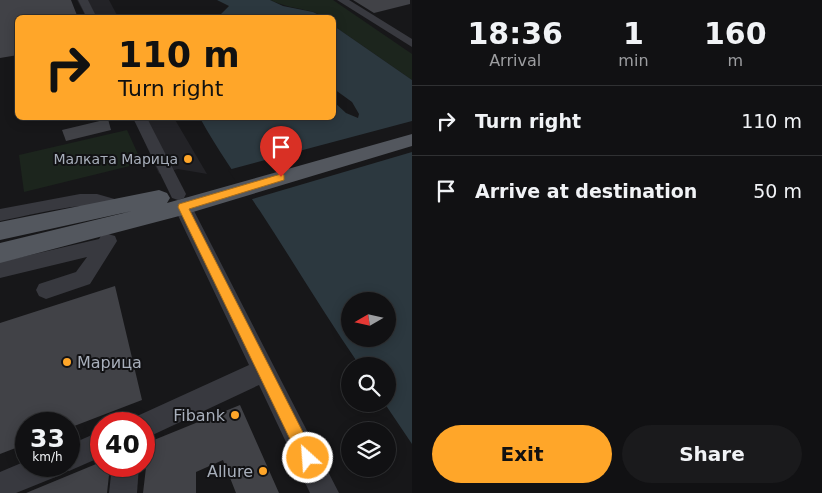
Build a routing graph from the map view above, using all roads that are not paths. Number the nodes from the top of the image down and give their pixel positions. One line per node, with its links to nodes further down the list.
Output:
1 (83, 0): 3 (street)
2 (342, 0): 4 (street)
3 (90, 15)
4 (412, 44)
5 (141, 120): 9 (street)
6 (412, 130): 8 (main road)
7 (412, 140): 8 (main road)
8 (221, 189): 9 (main road)
9 (180, 200): 10 (main road); 17 (street)
10 (122, 214): 11 (street); 12 (main road); 13 (street); 14 (main road)
11 (0, 215)
12 (0, 231)
13 (106, 245): 15 (street); 16 (street)
14 (0, 253)
15 (0, 270)
16 (46, 290)
17 (264, 370): 18 (street); 23 (street)
18 (155, 421)
19 (22, 477): 21 (street)
20 (125, 477): 22 (street)
21 (0, 486)
22 (123, 493)
23 (325, 493)

